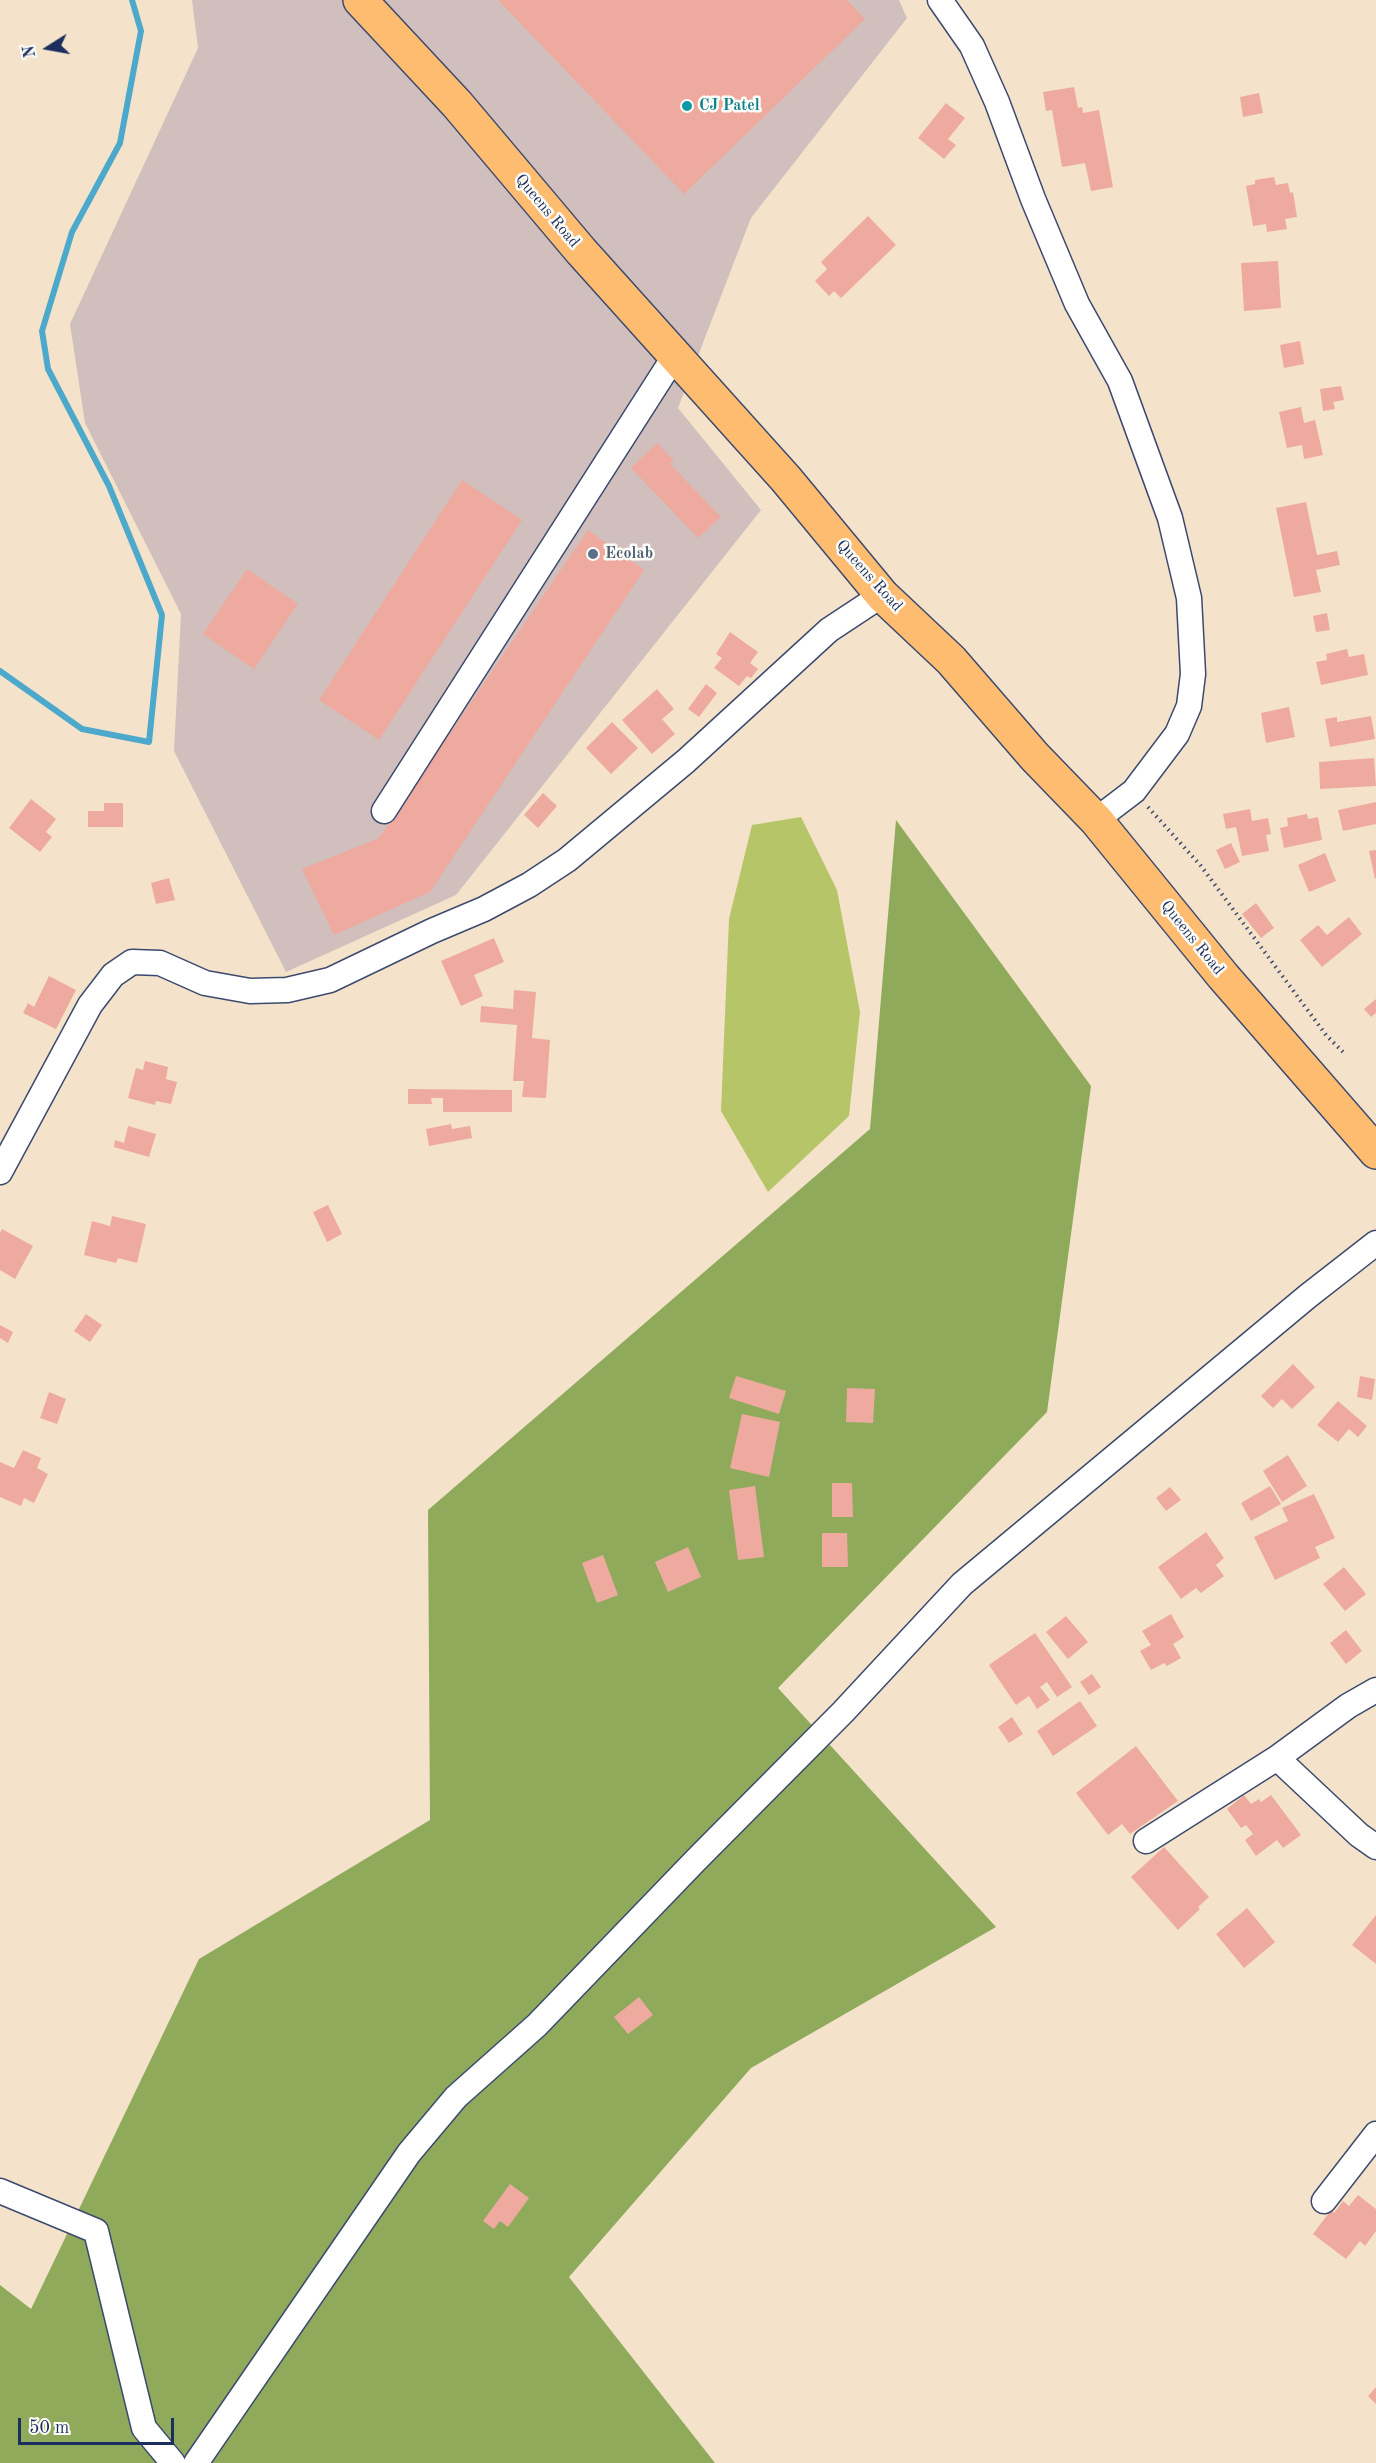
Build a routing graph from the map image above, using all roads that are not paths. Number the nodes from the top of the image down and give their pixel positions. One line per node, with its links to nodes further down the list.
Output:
1 (360, 0): 3 (highway, Queens Road)
2 (940, 0): 6 (street)
3 (674, 357): 4 (highway, Queens Road); 5 (street)
4 (882, 595): 6 (highway, Queens Road); 8 (street)
5 (384, 811)
6 (1096, 820): 7 (highway, Queens Road)
7 (1376, 1152)
8 (0, 1172)
9 (1376, 1243): 18 (street)
10 (1376, 1690): 11 (street)
11 (1277, 1758): 12 (street); 13 (street)
12 (1146, 1841)
13 (1376, 1847)
14 (1376, 2134): 16 (street)
15 (0, 2191): 17 (street)
16 (1324, 2201)
17 (173, 2463)
18 (196, 2463)

